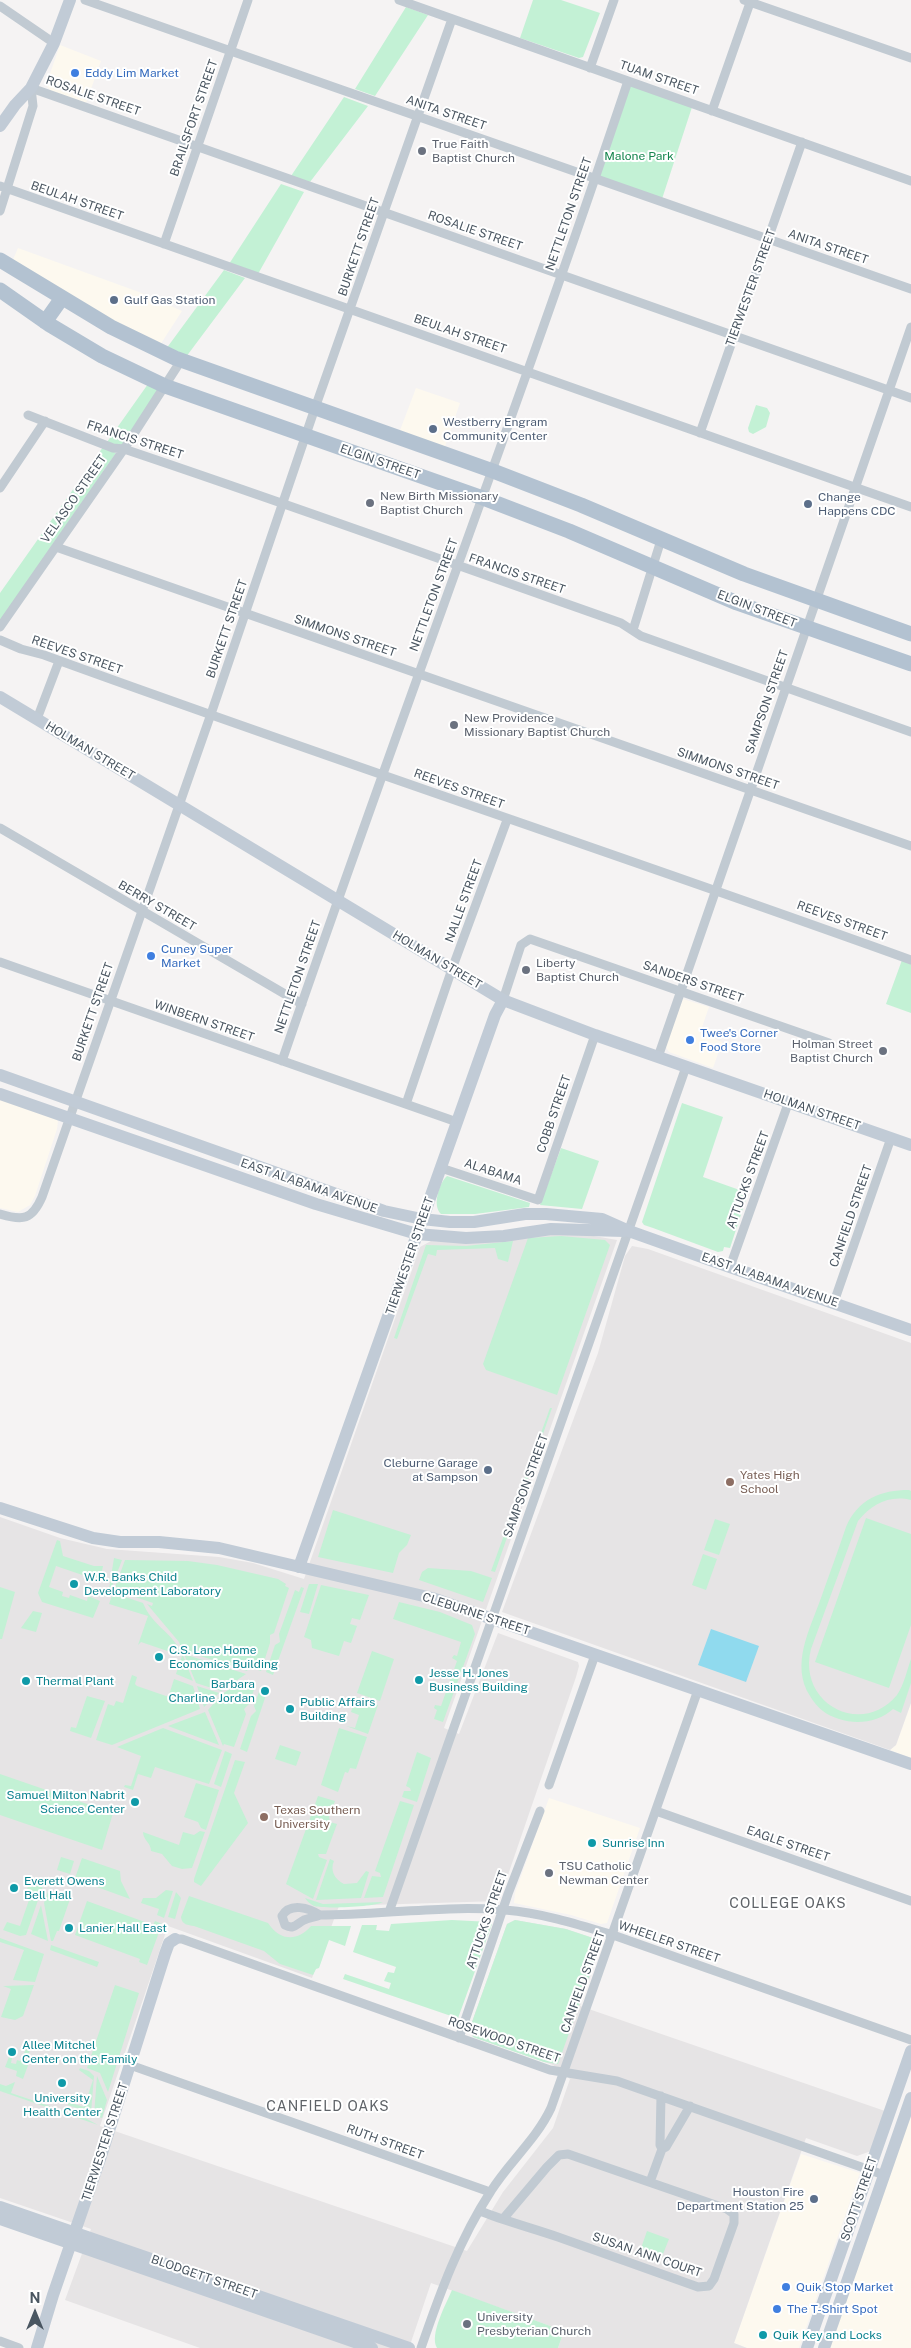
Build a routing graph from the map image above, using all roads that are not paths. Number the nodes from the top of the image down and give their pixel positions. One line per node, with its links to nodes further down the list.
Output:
1 (70, 0): 9 (street)
2 (86, 0): 10 (street, ANITA STREET)
3 (248, 0): 10 (street, BRAILSFORT STREET)
4 (398, 0): 8 (street, TUAM STREET)
5 (614, 0): 12 (street)
6 (748, 1): 11 (street); 15 (street)
7 (0, 6): 9 (street)
8 (452, 19): 12 (street, TUAM STREET); 16 (street, BURKETT STREET)
9 (54, 43): 14 (street)
10 (230, 51): 16 (street, ANITA STREET); 19 (street, BRAILSFORT STREET)
11 (911, 58)
12 (590, 68): 13 (street, TUAM STREET)
13 (628, 81): 15 (street, TUAM STREET); 20 (street, NETTLETON STREET)
14 (32, 88): 17 (street); 19 (street, ROSALIE STREET); 22 (street)
15 (712, 110): 18 (street, TUAM STREET)
16 (417, 116): 20 (street, ANITA STREET); 24 (street, BURKETT STREET)
17 (0, 126)
18 (802, 142): 21 (street, TUAM STREET); 25 (street, TIERWESTER STREET)
19 (198, 146): 24 (street, ROSALIE STREET); 26 (street, BRAILSFORT STREET)
20 (595, 179): 25 (street, ANITA STREET); 28 (street, NETTLETON STREET)
21 (911, 181)
22 (3, 188): 23 (street); 26 (street, BEULAH STREET)
23 (0, 211)
24 (385, 212): 28 (street, ROSALIE STREET); 32 (street, BURKETT STREET)
25 (768, 240): 30 (street, ANITA STREET); 35 (street, TIERWESTER STREET)
26 (164, 244): 32 (street, BEULAH STREET)
27 (0, 260): 31 (main road)
28 (561, 274): 35 (street, ROSALIE STREET); 37 (street, NETTLETON STREET)
29 (0, 290): 33 (main road, ELGIN STREET)
30 (911, 290)
31 (62, 298): 33 (main road); 36 (main road)
32 (350, 310): 37 (street, BEULAH STREET); 41 (street, BURKETT STREET)
33 (45, 322): 38 (main road, ELGIN STREET)
34 (911, 327): 39 (street, SAMPSON STREET)
35 (734, 335): 39 (street, ROSALIE STREET); 44 (street, TIERWESTER STREET)
36 (182, 360): 38 (street, VELASCO STREET); 41 (main road)
37 (528, 371): 44 (street, BEULAH STREET); 47 (street, NETTLETON STREET)
38 (165, 386): 45 (main road, ELGIN STREET); 46 (street, VELASCO STREET)
39 (889, 390): 40 (street, ROSALIE STREET); 49 (street, SAMPSON STREET)
40 (911, 398)
41 (315, 408): 45 (street, BURKETT STREET); 47 (main road)
42 (28, 415): 43 (street, FRANCIS STREET)
43 (45, 421): 46 (street, FRANCIS STREET); 48 (street)
44 (700, 433): 49 (street, BEULAH STREET)
45 (305, 435): 50 (main road, ELGIN STREET); 51 (street, BURKETT STREET)
46 (124, 450): 51 (street, FRANCIS STREET); 54 (street, VELASCO STREET)
47 (493, 471): 50 (street, NETTLETON STREET); 53 (main road)
48 (0, 488)
49 (855, 488): 52 (street, BEULAH STREET); 57 (street, SAMPSON STREET)
50 (483, 498): 55 (street, NETTLETON STREET); 56 (main road, ELGIN STREET)
51 (282, 503): 55 (street, FRANCIS STREET); 58 (street, BURKETT STREET)
52 (911, 507)
53 (661, 540): 56 (street); 57 (main road)
54 (56, 547): 58 (street, SIMMONS STREET); 59 (street, VELASCO STREET)
55 (456, 566): 61 (street, FRANCIS STREET); 66 (street, NETTLETON STREET)
56 (653, 566): 60 (main road, ELGIN STREET); 61 (street)
57 (815, 600): 60 (street, SAMPSON STREET); 62 (main road)
58 (245, 614): 66 (street, SIMMONS STREET); 69 (street, BURKETT STREET)
59 (0, 627)
60 (806, 628): 65 (main road, ELGIN STREET); 67 (street, SAMPSON STREET)
61 (633, 630): 67 (street, FRANCIS STREET)
62 (911, 634)
63 (0, 640): 64 (street, REEVES STREET)
64 (59, 661): 69 (street, REEVES STREET); 70 (street)
65 (911, 664)
66 (418, 675): 72 (street, NETTLETON STREET); 73 (street, SIMMONS STREET)
67 (786, 688): 71 (street, FRANCIS STREET); 73 (street, SAMPSON STREET)
68 (0, 697): 70 (street, HOLMAN STREET)
69 (211, 714): 72 (street, REEVES STREET); 74 (street, BURKETT STREET)
70 (37, 719): 74 (street, HOLMAN STREET)
71 (911, 732)
72 (384, 775): 75 (street, REEVES STREET); 79 (street, NETTLETON STREET)
73 (751, 790): 77 (street, SIMMONS STREET); 78 (street, SAMPSON STREET)
74 (178, 805): 79 (street, HOLMAN STREET); 80 (street, BURKETT STREET)
75 (507, 820): 78 (street, REEVES STREET); 84 (street, NALLE STREET)
76 (0, 828): 80 (street, BERRY STREET)
77 (911, 846)
78 (715, 889): 82 (street, REEVES STREET); 85 (street, SAMPSON STREET)
79 (338, 901): 84 (street, HOLMAN STREET); 88 (street, NETTLETON STREET)
80 (140, 912): 86 (street, BURKETT STREET); 88 (street, BERRY STREET)
81 (521, 945): 85 (street, SANDERS STREET); 87 (street, TIERWESTER STREET)
82 (911, 960)
83 (0, 962): 86 (street, WINBERN STREET)
84 (452, 969): 87 (street, HOLMAN STREET); 98 (street, NALLE STREET)
85 (679, 990): 90 (street, SANDERS STREET); 91 (street, SAMPSON STREET)
86 (110, 1000): 92 (street, WINBERN STREET); 96 (street, BURKETT STREET)
87 (502, 1000): 89 (street, HOLMAN STREET); 100 (street, TIERWESTER STREET)
88 (302, 1004): 92 (street, NETTLETON STREET)
89 (595, 1035): 91 (street, HOLMAN STREET); 104 (street, COBB STREET)
90 (829, 1043)
91 (658, 1057): 93 (street, HOLMAN STREET)
92 (282, 1061): 98 (street, WINBERN STREET)
93 (686, 1067): 97 (street, HOLMAN STREET); 107 (street, SAMPSON STREET)
94 (0, 1075): 96 (street, EAST ALABAMA AVENUE)
95 (0, 1094): 99 (street, EAST ALABAMA AVENUE)
96 (75, 1101): 99 (street, BURKETT STREET); 106 (street, EAST ALABAMA AVENUE)
97 (789, 1101): 101 (street, HOLMAN STREET); 109 (street, ATTUCKS STREET)
98 (406, 1104): 100 (street, WINBERN STREET)
99 (68, 1118): 105 (street, BURKETT STREET); 108 (street, EAST ALABAMA AVENUE)
100 (457, 1122): 103 (street, TIERWESTER STREET)
101 (891, 1138): 102 (street, HOLMAN STREET); 110 (street, CANFIELD STREET)
102 (911, 1145)
103 (441, 1168): 104 (street, ALABAMA); 106 (street, TIERWESTER STREET)
104 (538, 1200)
105 (0, 1214)
106 (422, 1219): 107 (street, EAST ALABAMA AVENUE); 108 (street, TIERWESTER STREET)
107 (629, 1231): 108 (street, EAST ALABAMA AVENUE); 109 (street, EAST ALABAMA AVENUE); 114 (street, SAMPSON STREET)
108 (417, 1234): 113 (street, TIERWESTER STREET)
109 (730, 1267): 110 (street, EAST ALABAMA AVENUE)
110 (834, 1302): 111 (street, EAST ALABAMA AVENUE)
111 (911, 1330)
112 (0, 1508): 113 (street, CLEBURNE STREET)
113 (300, 1567): 114 (street, CLEBURNE STREET)
114 (492, 1618): 115 (street, CLEBURNE STREET); 123 (street, SAMPSON STREET)
115 (595, 1655): 116 (street, CLEBURNE STREET); 118 (street)
116 (698, 1690): 117 (street, CLEBURNE STREET); 120 (street, CANFIELD STREET)
117 (911, 1764)
118 (549, 1785)
119 (540, 1811): 122 (street, ATTUCKS STREET)
120 (656, 1811): 121 (street, EAGLE STREET); 125 (street, CANFIELD STREET)
121 (911, 1900)
122 (505, 1910): 123 (street, WHEELER STREET); 125 (street, WHEELER STREET); 127 (street, ATTUCKS STREET)
123 (389, 1912): 124 (street, WHEELER STREET)
124 (320, 1915)
125 (613, 1935): 128 (street, WHEELER STREET); 131 (street, CANFIELD STREET)
126 (175, 1939): 127 (street, ROSEWOOD STREET); 130 (street, TIERWESTER STREET)
127 (460, 2038): 131 (street, ROSEWOOD STREET)
128 (911, 2040)
129 (911, 2051): 136 (street, SCOTT STREET)
130 (130, 2065): 139 (street, RUTH STREET); 146 (street, TIERWESTER STREET)
131 (563, 2073): 132 (street, ROSEWOOD STREET); 139 (street, CANFIELD STREET)
132 (661, 2096): 134 (street, ROSEWOOD STREET); 135 (street)
133 (911, 2098): 137 (street, SCOTT STREET)
134 (690, 2106): 135 (street); 136 (street, ROSEWOOD STREET)
135 (662, 2149): 138 (street)
136 (869, 2170): 137 (street, ROSEWOOD STREET); 140 (street, SCOTT STREET)
137 (884, 2175): 142 (street, SCOTT STREET)
138 (650, 2182): 145 (street, SUSAN ANN COURT); 145 (street, SUSAN ANN COURT)
139 (490, 2192): 143 (street, CANFIELD STREET)
140 (857, 2205): 142 (street); 149 (street, SCOTT STREET)
141 (0, 2207): 146 (street, BLODGETT STREET)
142 (872, 2210): 155 (street, SCOTT STREET)
143 (480, 2211): 145 (street, SUSAN ANN COURT); 154 (street, CANFIELD STREET)
144 (0, 2219): 146 (street, BLODGETT STREET)
145 (503, 2219)
146 (73, 2238): 147 (street, BLODGETT STREET); 151 (street, TIERWESTER STREET)
147 (237, 2295): 152 (street, BLODGETT STREET); 153 (street, BLODGETT STREET)
148 (0, 2341): 150 (street)
149 (808, 2345): 155 (street)
150 (19, 2348)
151 (37, 2348)
152 (372, 2348)
153 (409, 2348)
154 (422, 2348)
155 (825, 2348)

